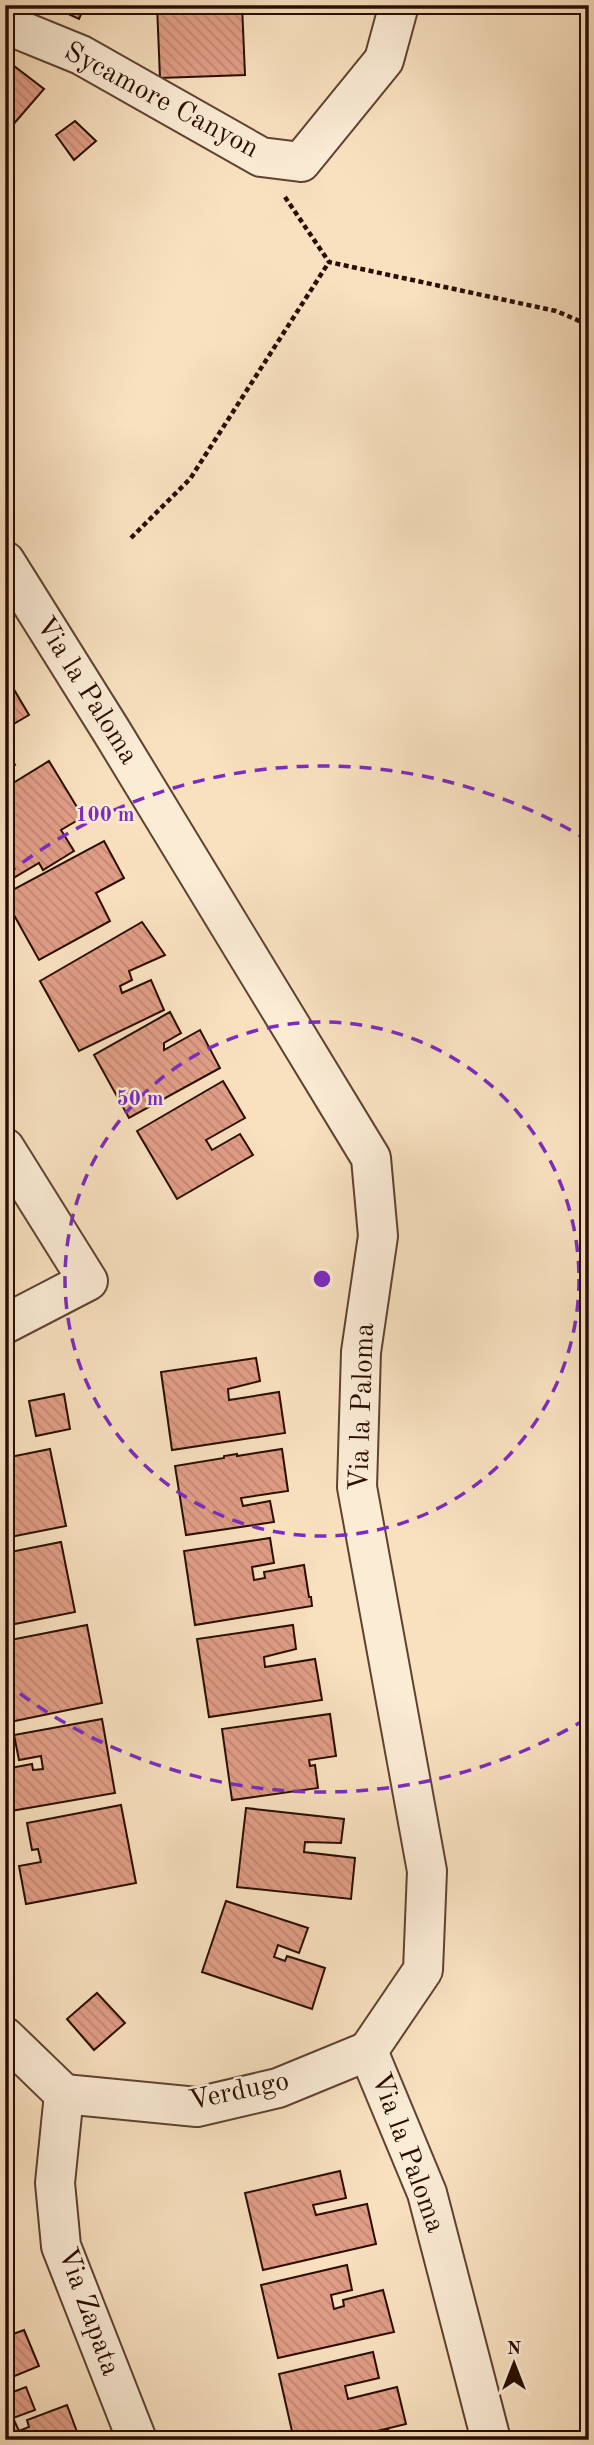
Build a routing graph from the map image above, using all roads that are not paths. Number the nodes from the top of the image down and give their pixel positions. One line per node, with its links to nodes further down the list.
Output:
1 (399, 5): 2 (street, Sycamore Canyon)
2 (5, 24)
3 (5, 561): 7 (street, Via la Paloma)
4 (5, 1148): 5 (street)
5 (5, 1324)
6 (5, 2037): 8 (street)
7 (368, 2051): 8 (street, Verdugo); 10 (street, Via la Paloma)
8 (64, 2094): 9 (street, Via Zapata)
9 (137, 2440)
10 (491, 2440)

